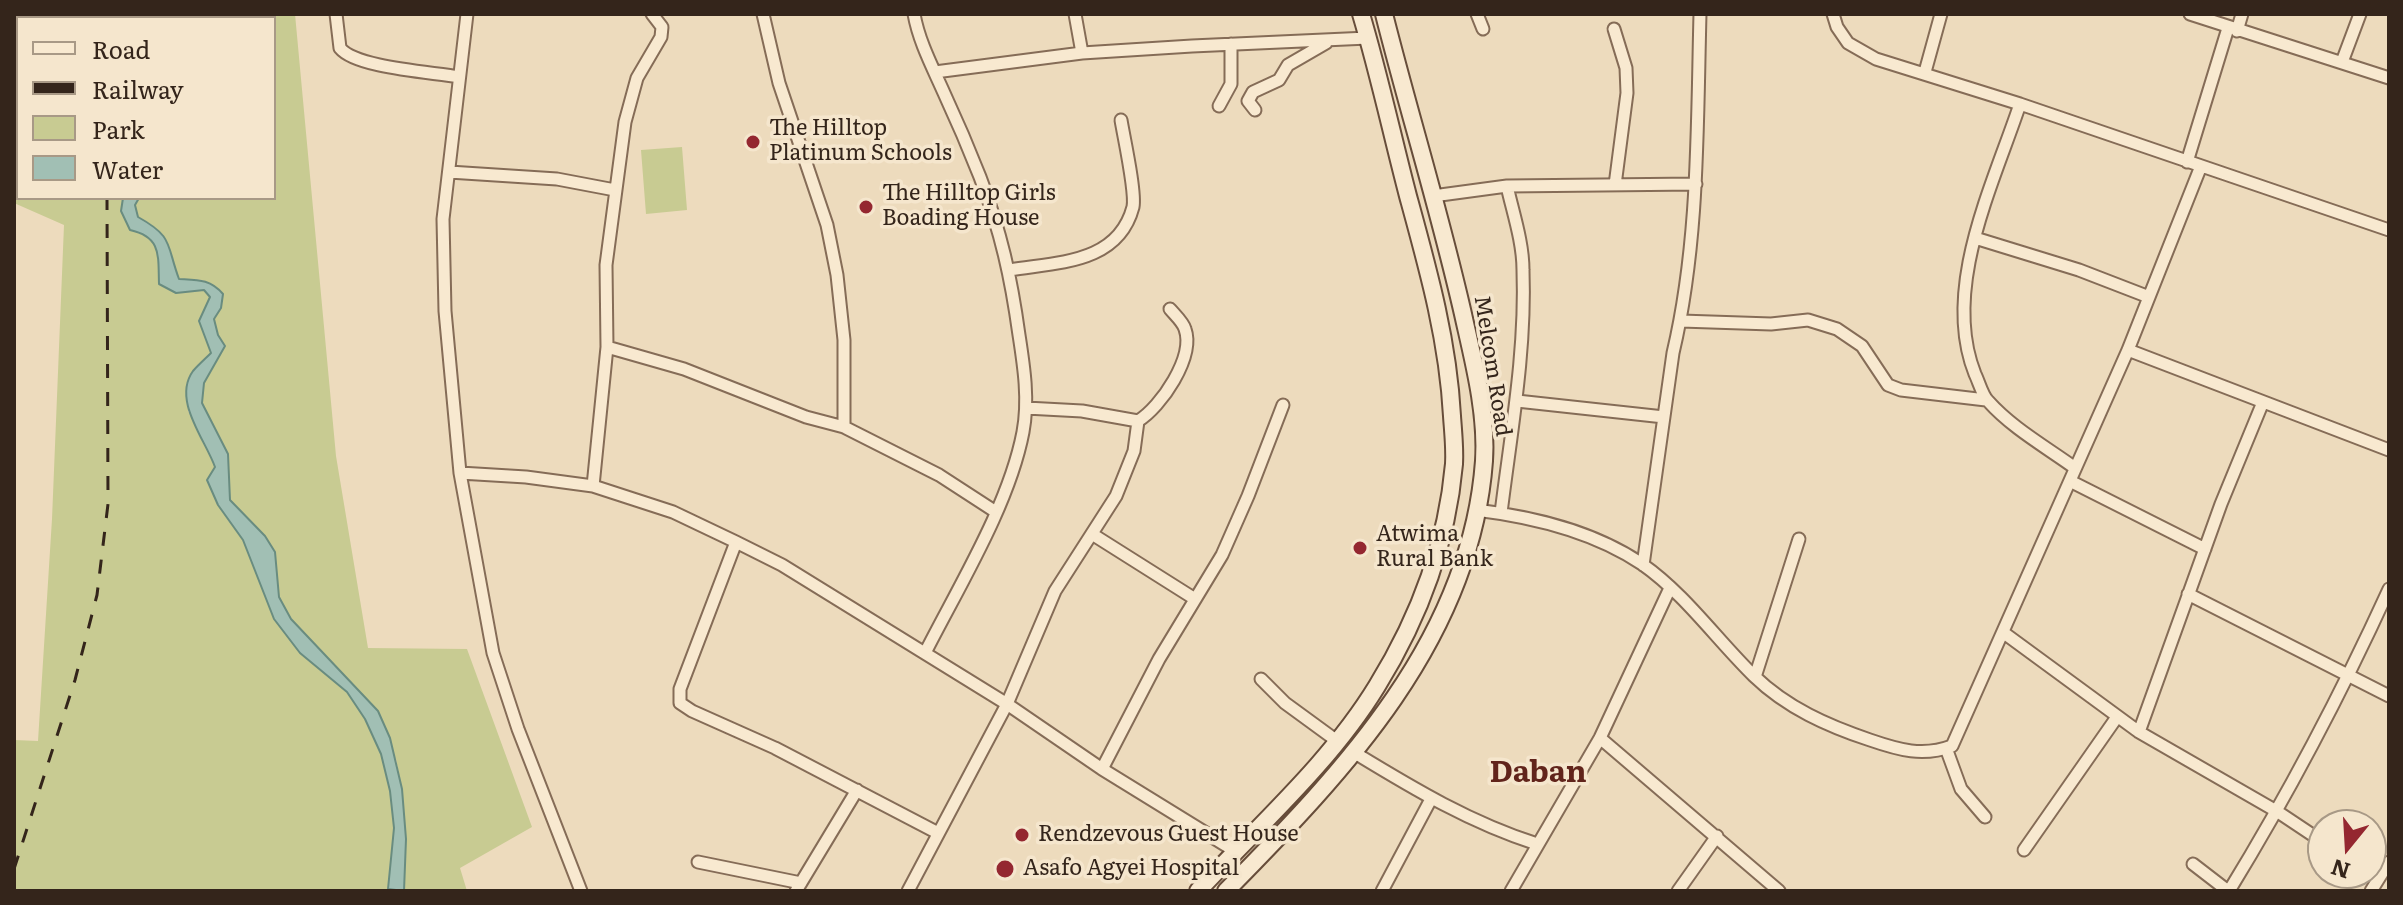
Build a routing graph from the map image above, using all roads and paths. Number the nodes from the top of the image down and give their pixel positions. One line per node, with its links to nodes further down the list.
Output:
1 (336, 14): 26 (street)
2 (467, 14): 26 (street)
3 (652, 14): 38 (street)
4 (763, 14): 55 (street)
5 (914, 14): 24 (street)
6 (1075, 14): 22 (street)
7 (1361, 14): 19 (main road)
8 (1384, 14): 39 (main road, Melcom Road)
9 (1477, 14): 16 (street)
10 (1700, 14): 35 (street)
11 (1833, 14): 25 (street)
12 (1941, 14): 25 (street)
13 (2190, 14): 18 (street)
14 (2242, 14): 18 (street)
15 (2360, 14): 23 (street)
16 (1483, 29)
17 (1614, 29): 36 (street)
18 (2232, 29): 23 (street); 32 (street)
19 (1368, 38): 20 (street); 61 (main road)
20 (1330, 41): 21 (street); 30 (street)
21 (1231, 44): 22 (street); 29 (street)
22 (1082, 53): 24 (street)
23 (2342, 62): 27 (street)
24 (935, 72): 42 (street)
25 (1925, 72): 28 (street)
26 (459, 77): 34 (street)
27 (2389, 78)
28 (2020, 104): 32 (street); 41 (street)
29 (1219, 106)
30 (1255, 110)
31 (1121, 120): 42 (street)
32 (2187, 162): 33 (street)
33 (2201, 166): 40 (street); 43 (street)
34 (449, 172): 38 (street); 58 (street)
35 (1696, 184): 36 (street); 45 (street)
36 (1615, 185): 37 (street)
37 (1507, 186): 39 (street); 49 (street)
38 (615, 190): 46 (street)
39 (1433, 196): 62 (main road, Melcom Road)
40 (2389, 230)
41 (1975, 238): 43 (street); 48 (street)
42 (1010, 270): 52 (street)
43 (2149, 297): 47 (street)
44 (1170, 309): 54 (street)
45 (1681, 321): 48 (street); 53 (street)
46 (607, 347): 55 (street); 60 (street)
47 (2128, 350): 50 (street); 57 (street)
48 (1986, 400): 57 (street)
49 (1517, 401): 53 (street); 64 (street)
50 (2263, 402): 56 (street); 68 (street)
51 (1283, 405): 73 (street)
52 (1026, 408): 54 (street); 63 (street)
53 (1664, 417): 69 (street)
54 (1138, 421): 65 (street)
55 (844, 427): 63 (street)
56 (2389, 450)
57 (2075, 468): 59 (street)
58 (460, 473): 60 (street); 102 (street)
59 (2070, 481): 68 (street); 74 (street)
60 (593, 486): 67 (street)
61 (1448, 506): 62 (main road); 84 (main road)
62 (1476, 510): 64 (street); 86 (main road, Melcom Road)
63 (996, 512): 75 (street)
64 (1501, 513): 69 (street)
65 (1092, 534): 73 (street); 80 (street)
66 (1799, 539): 77 (street)
67 (736, 542): 75 (street); 88 (street)
68 (2205, 549): 72 (street)
69 (1643, 565): 70 (street)
70 (1670, 588): 77 (street); 83 (street)
71 (2389, 589): 76 (street)
72 (2188, 594): 76 (street); 82 (street)
73 (1195, 599): 87 (street)
74 (2004, 633): 81 (street); 85 (street)
75 (925, 653): 80 (street)
76 (2350, 674): 79 (street); 90 (street)
77 (1755, 677): 85 (street)
78 (1261, 679): 84 (street)
79 (2389, 696)
80 (1007, 704): 87 (street); 93 (street)
81 (2117, 717): 82 (street); 96 (street)
82 (2139, 732): 90 (street)
83 (1600, 738): 94 (street); 95 (street)
84 (1337, 741): 97 (main road)
85 (1946, 748): 91 (street)
86 (1355, 753): 89 (street); 100 (main road, Melcom Road)
87 (1102, 769): 97 (street)
88 (857, 790): 93 (street); 101 (street)
89 (1431, 799): 95 (street); 106 (street)
90 (2278, 812): 92 (street); 110 (street)
91 (1985, 817)
92 (2307, 831)
93 (938, 833): 103 (street)
94 (1717, 836): 108 (street); 109 (street)
95 (1537, 844): 107 (street)
96 (2024, 850)
97 (1235, 851): 100 (main road); 104 (main road)
98 (698, 862): 101 (street)
99 (2193, 864): 110 (street)
100 (1250, 867): 105 (main road, Melcom Road)
101 (798, 887)
102 (581, 891)
103 (908, 891)
104 (1198, 891)
105 (1226, 891)
106 (1382, 891)
107 (1511, 891)
108 (1678, 891)
109 (1779, 891)
110 (2228, 891)

